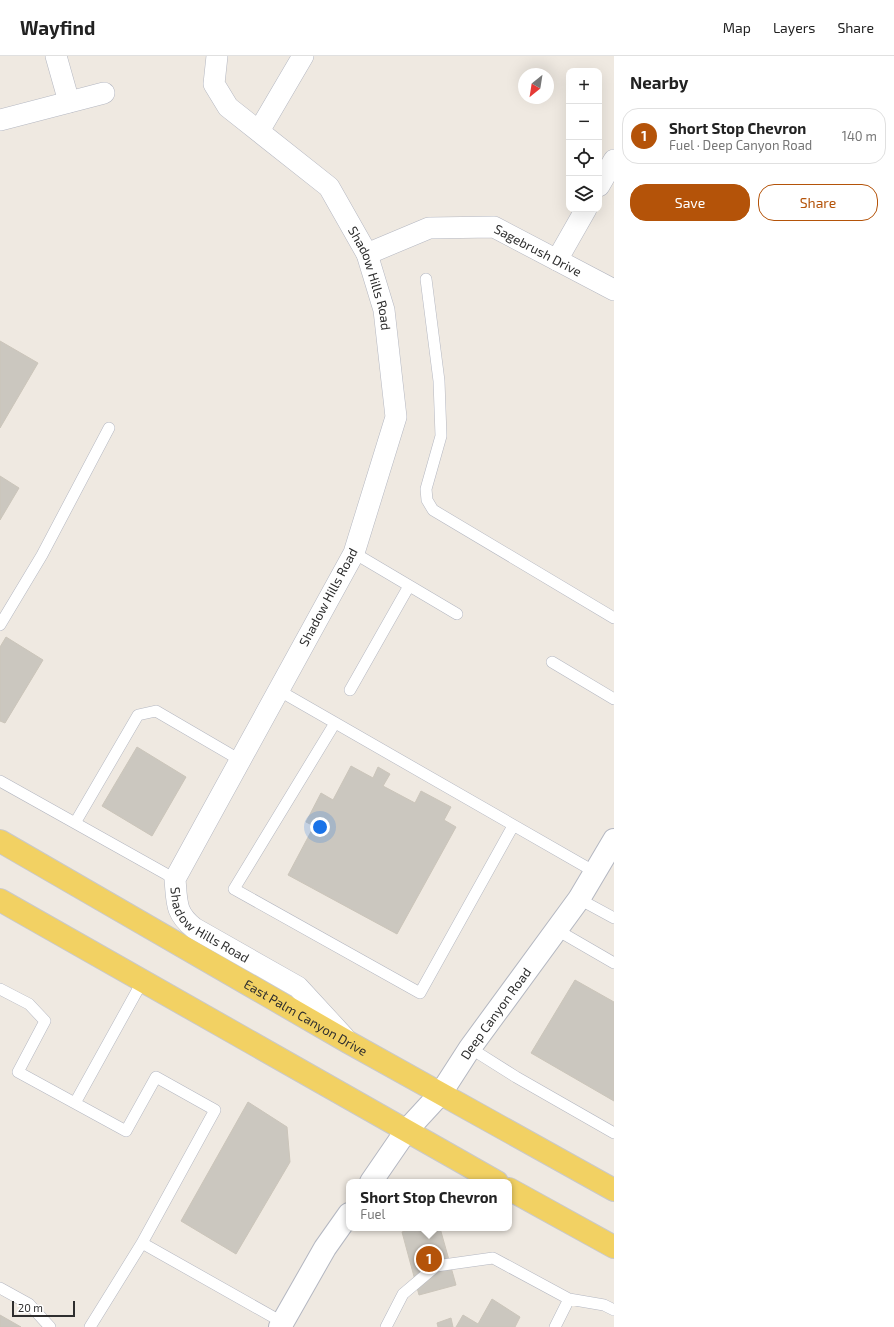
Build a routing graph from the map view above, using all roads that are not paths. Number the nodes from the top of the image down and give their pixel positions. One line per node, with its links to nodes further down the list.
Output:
1 (56, 56): 5 (street)
2 (303, 56): 7 (street)
3 (217, 58): 7 (street, Shadow Hills Road)
4 (104, 93): 5 (street)
5 (69, 102): 6 (street)
6 (0, 120)
7 (259, 131): 11 (street, Shadow Hills Road)
8 (614, 160): 9 (street)
9 (602, 181)
10 (584, 212): 12 (street)
11 (367, 254): 12 (street, Sagebrush Drive); 16 (street, Shadow Hills Road)
12 (557, 260): 14 (street, Sagebrush Drive)
13 (426, 279): 19 (lane)
14 (614, 290)
15 (109, 428): 20 (lane)
16 (354, 553): 17 (lane); 22 (street, Shadow Hills Road)
17 (409, 586): 18 (lane); 23 (lane)
18 (456, 614)
19 (614, 618)
20 (0, 625)
21 (552, 662): 24 (lane)
22 (278, 690): 25 (lane); 26 (street, Shadow Hills Road)
23 (350, 690)
24 (614, 698)
25 (335, 723): 29 (lane); 29 (lane)
26 (240, 760): 28 (lane); 33 (street, Shadow Hills Road)
27 (0, 781): 28 (lane)
28 (75, 823): 33 (lane)
29 (513, 826): 32 (lane)
30 (614, 840): 32 (street, Deep Canyon Road)
31 (0, 841): 41 (main road, East Palm Canyon Drive)
32 (595, 872): 34 (street, Deep Canyon Road)
33 (175, 879): 41 (street, Shadow Hills Road)
34 (579, 899): 36 (lane); 37 (street, Deep Canyon Road)
35 (0, 900): 39 (main road)
36 (614, 918)
37 (557, 930): 38 (lane); 42 (street, Deep Canyon Road)
38 (614, 963)
39 (142, 982): 44 (lane); 45 (main road)
40 (0, 989): 44 (lane)
41 (348, 1042): 43 (main road, East Palm Canyon Drive)
42 (470, 1048): 43 (street, Deep Canyon Road); 46 (lane)
43 (441, 1093): 45 (street, Deep Canyon Road); 49 (main road, East Palm Canyon Drive)
44 (75, 1103): 52 (lane)
45 (406, 1131): 47 (street, Deep Canyon Road); 48 (main road)
46 (614, 1133)
47 (373, 1179)
48 (492, 1179)
49 (614, 1190)
50 (512, 1191): 53 (main road)
51 (346, 1218): 57 (street)
52 (142, 1243): 57 (lane); 59 (lane)
53 (614, 1247)
54 (0, 1288): 58 (lane)
55 (569, 1299): 56 (lane); 60 (lane); 61 (lane)
56 (614, 1310)
57 (284, 1325)
58 (50, 1327)
59 (90, 1327)
60 (386, 1327)
61 (555, 1327)

